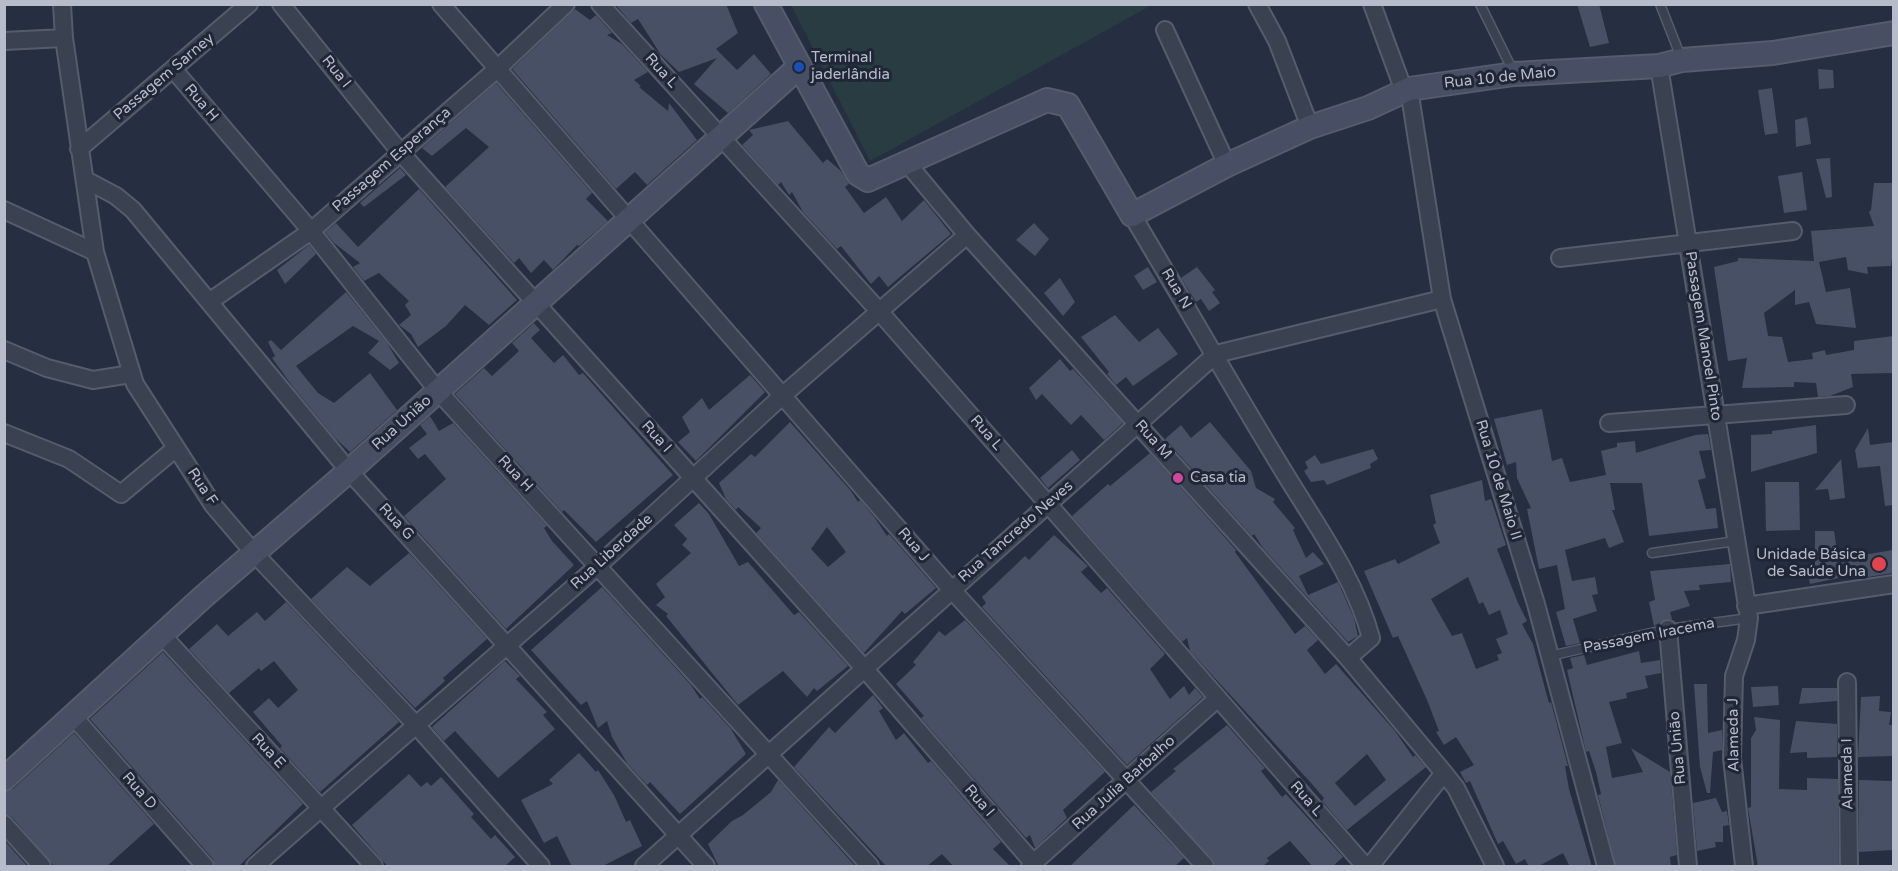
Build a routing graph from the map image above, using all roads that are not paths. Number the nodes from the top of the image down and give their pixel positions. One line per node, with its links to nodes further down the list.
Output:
1 (62, 4): 14 (street, Rua F)
2 (249, 4): 19 (street, Passagem Sarney)
3 (281, 4): 26 (street, Rua I)
4 (441, 4): 20 (street)
5 (566, 4): 20 (street, Passagem Esperança)
6 (600, 4): 24 (street, Rua L)
7 (766, 4): 17 (main road)
8 (1257, 4): 23 (street)
9 (1372, 4): 22 (street, Rua 10 de Maio II)
10 (1480, 4): 21 (lane)
11 (1660, 4): 16 (lane)
12 (1164, 30): 28 (street)
13 (1893, 33): 16 (main road, Rua 10 de Maio)
14 (64, 38): 15 (street); 25 (street, Rua F)
15 (4, 41)
16 (1682, 60): 18 (main road, Rua 10 de Maio)
17 (799, 66): 24 (main road, Rua União); 27 (main road, Rua N)
18 (1659, 66): 21 (main road, Rua 10 de Maio); 36 (street, Passagem Manoel Pinto)
19 (173, 69): 25 (street, Passagem Sarney); 33 (street, Rua H)
20 (497, 69): 26 (street, Passagem Esperança); 32 (street)
21 (1514, 74): 22 (main road, Rua 10 de Maio)
22 (1407, 90): 23 (main road, Rua 10 de Maio); 39 (street, Rua 10 de Maio II)
23 (1310, 127): 28 (main road, Rua 10 de Maio)
24 (721, 138): 32 (main road, Rua União); 42 (street, Rua L)
25 (79, 149): 29 (street, Rua F)
26 (400, 152): 33 (street, Passagem Esperança); 41 (street, Rua I)
27 (907, 163): 31 (main road, Rua N); 35 (street, Rua M)
28 (1227, 165): 31 (main road, Rua 10 de Maio)
29 (86, 180): 37 (street, Rua F); 40 (street, Rua G)
30 (4, 210): 37 (street)
31 (1132, 215): 44 (street, Rua N)
32 (628, 218): 41 (main road, Rua União); 47 (street, Rua J)
33 (311, 231): 40 (street, Passagem Esperança); 46 (street, Rua H)
34 (1793, 231): 36 (street)
35 (967, 235): 42 (street, Rua Liberdade); 51 (street, Rua M)
36 (1688, 244): 38 (street); 49 (street, Passagem Manoel Pinto)
37 (95, 252): 45 (street, Rua F)
38 (1560, 258)
39 (1442, 299): 44 (street, Rua Tancredo Neves); 67 (street, Rua 10 de Maio II)
40 (209, 302): 54 (street, Rua G)
41 (535, 303): 46 (main road, Rua União); 55 (street, Rua I)
42 (879, 311): 47 (street, Rua Liberdade); 56 (street, Rua L)
43 (4, 350): 45 (street)
44 (1216, 354): 51 (street, Rua Tancredo Neves); 68 (street, Rua N)
45 (131, 374): 53 (street, Rua F)
46 (438, 391): 54 (main road, Rua União); 60 (street, Rua H)
47 (782, 396): 55 (street, Rua Liberdade); 62 (street, Rua J)
48 (1846, 405): 49 (street)
49 (1715, 415): 50 (street); 57 (street, Passagem Manoel Pinto)
50 (1609, 423)
51 (1140, 424): 56 (street, Rua Tancredo Neves); 68 (street, Rua M)
52 (4, 434): 53 (street)
53 (176, 448): 58 (street, Rua F)
54 (349, 471): 58 (main road, Rua União); 66 (street, Rua G)
55 (693, 478): 60 (street, Rua Liberdade); 69 (street, Rua I)
56 (1049, 504): 62 (street, Rua Tancredo Neves); 71 (street, Rua L)
57 (1736, 541): 59 (lane); 63 (street, Passagem Manoel Pinto)
58 (254, 553): 65 (main road, Rua União); 73 (street, Rua F)
59 (1652, 553)
60 (599, 565): 66 (street, Rua Liberdade); 74 (street, Rua H)
61 (1893, 584): 63 (street, Passagem Iracema)
62 (951, 589): 69 (street, Rua Tancredo Neves); 77 (street, Rua J)
63 (1748, 612): 64 (lane, Passagem Iracema); 96 (street, Alameda J)
64 (1668, 629): 67 (lane, Passagem Iracema); 95 (street, Rua União)
65 (162, 635): 72 (main road, Rua União); 78 (street, Rua E)
66 (508, 645): 73 (street, Rua Liberdade); 80 (street, Rua G)
67 (1550, 656): 94 (street, Rua 10 de Maio II)
68 (1348, 658): 75 (street, Rua M)
69 (863, 667): 74 (street, Rua Tancredo Neves); 81 (street, Rua I)
70 (1847, 682): 97 (street, Alameda I)
71 (1218, 698): 77 (street, Rua Julia Barbalho); 91 (street, Rua L)
72 (73, 717): 76 (main road, Rua União); 83 (street, Rua D)
73 (416, 725): 78 (street, Rua Liberdade); 86 (street, Rua F)
74 (768, 754): 80 (street, Rua Tancredo Neves); 89 (street, Rua H)
75 (1444, 772): 92 (street); 93 (street, Rua M)
76 (4, 778)
77 (1128, 781): 81 (street, Rua Julia Barbalho); 90 (street, Rua J)
78 (322, 809): 84 (street, Rua Liberdade); 85 (street, Rua E)
79 (4, 824): 82 (street)
80 (679, 836): 87 (street, Rua Tancredo Neves); 88 (street, Rua G)
81 (1033, 865)
82 (42, 867)
83 (205, 867)
84 (255, 867)
85 (374, 867)
86 (541, 867)
87 (644, 867)
88 (706, 867)
89 (870, 867)
90 (1205, 867)
91 (1365, 867)
92 (1370, 867)
93 (1495, 867)
94 (1606, 867)
95 (1688, 867)
96 (1744, 867)
97 (1849, 867)

